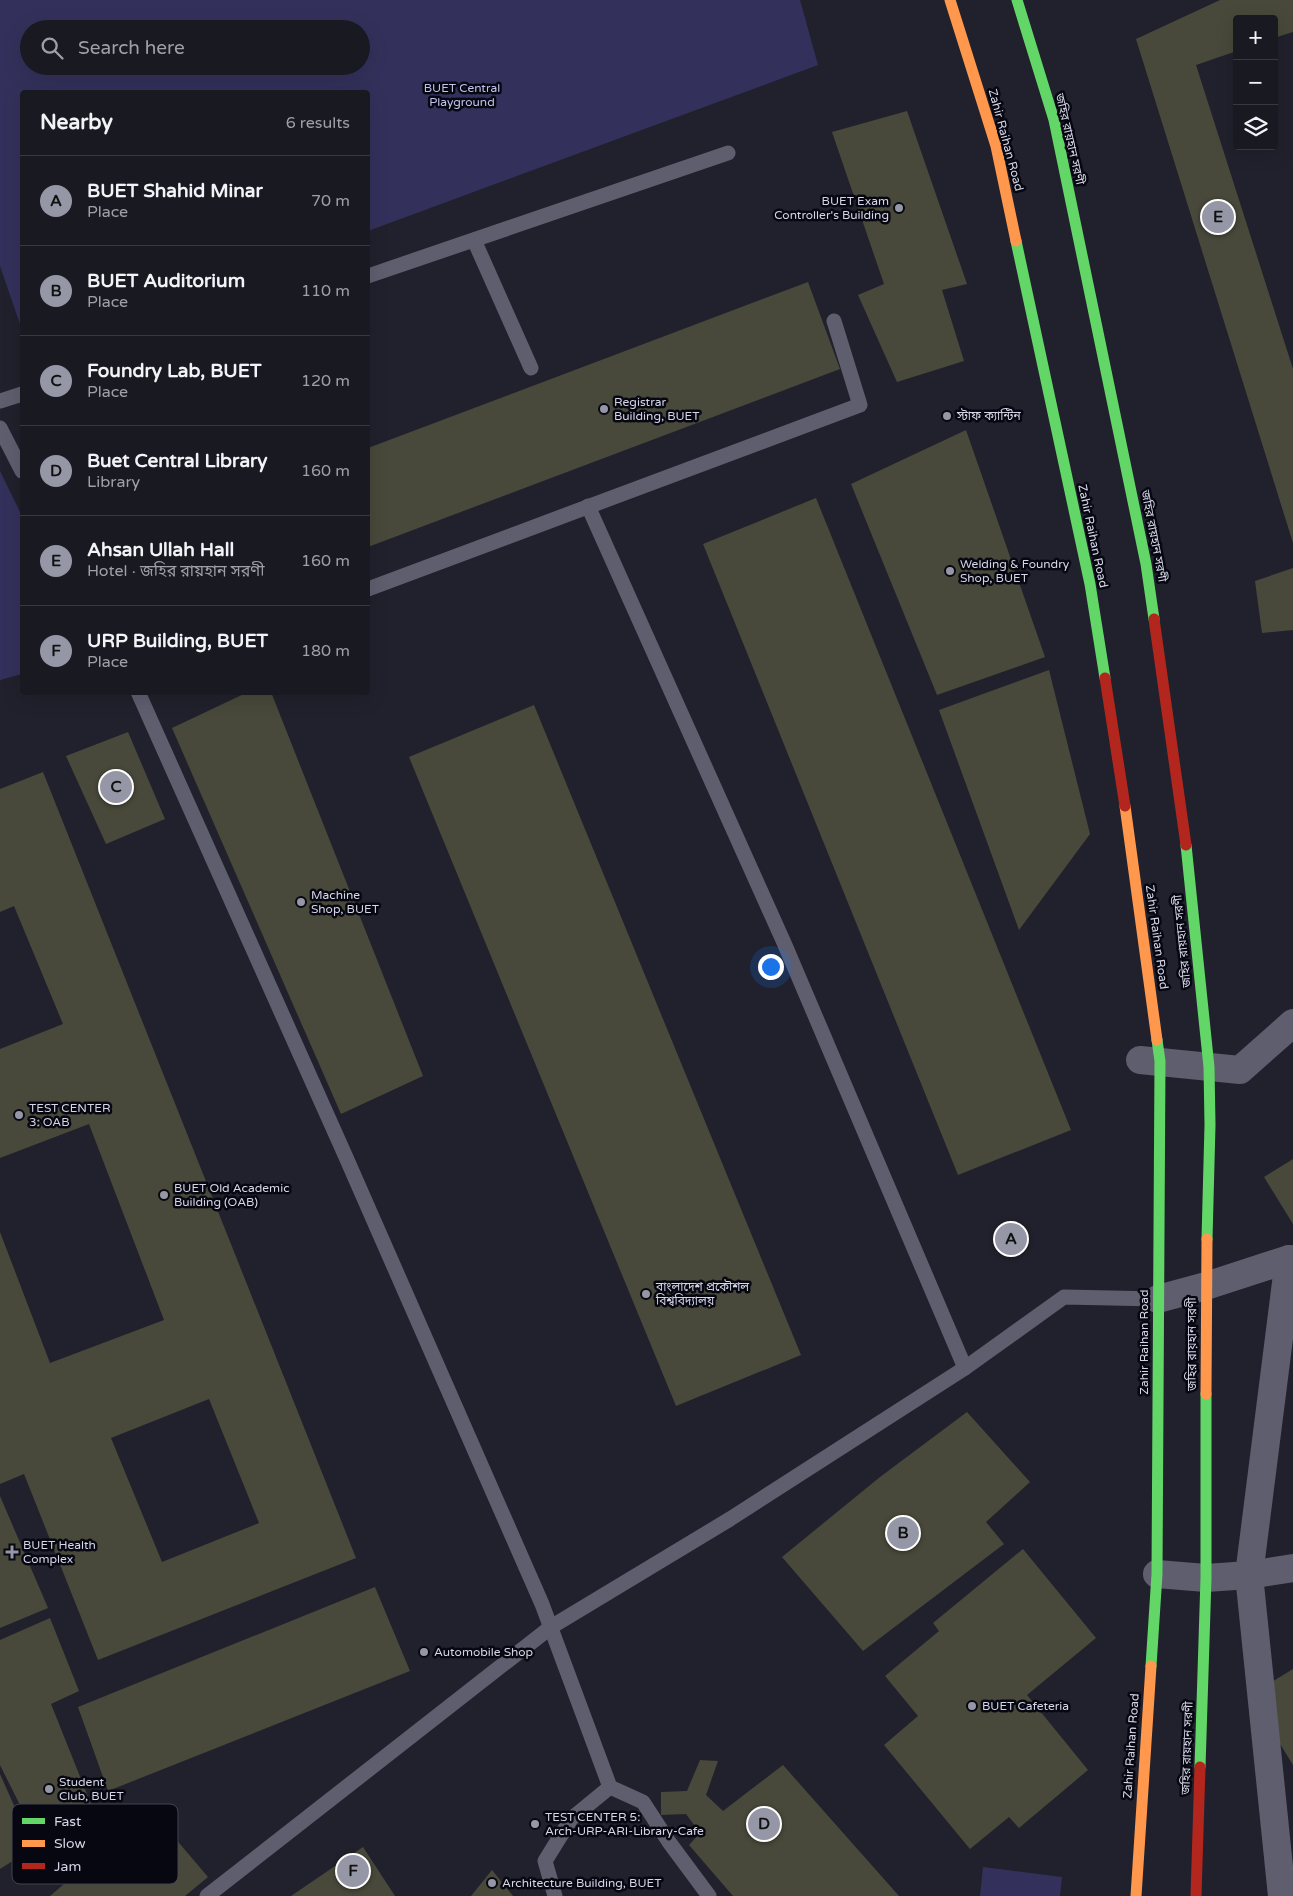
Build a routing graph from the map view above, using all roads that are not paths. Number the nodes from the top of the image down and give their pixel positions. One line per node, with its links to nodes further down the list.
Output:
1 (950, 0): 16 (main road, Zahir Raihan Road)
2 (1017, 0): 17 (main road, জহির রায়হান সরণী)
3 (728, 153): 4 (lane)
4 (474, 240): 5 (lane); 7 (lane)
5 (370, 275)
6 (834, 322): 12 (lane)
7 (531, 368)
8 (20, 395): 9 (lane)
9 (0, 401)
10 (0, 428): 11 (lane)
11 (20, 467)
12 (588, 506): 13 (lane); 21 (lane)
13 (370, 588)
14 (139, 695): 26 (lane)
15 (1293, 1024): 17 (street)
16 (1150, 1061): 17 (street); 20 (main road, Zahir Raihan Road)
17 (1209, 1067): 19 (main road, জহির রায়হান সরণী)
18 (1291, 1263): 19 (street); 24 (street)
19 (1206, 1286): 20 (street); 25 (main road, জহির রায়হান সরণী)
20 (1158, 1299): 21 (lane); 23 (main road, Zahir Raihan Road)
21 (966, 1368): 26 (lane)
22 (1293, 1568): 24 (street)
23 (1157, 1574): 25 (street); 31 (main road, Zahir Raihan Road)
24 (1249, 1575): 25 (street); 33 (street)
25 (1206, 1578): 32 (main road, জহির রায়হান সরণী)
26 (551, 1627): 27 (lane); 28 (lane)
27 (610, 1787): 29 (lane); 30 (lane)
28 (208, 1896)
29 (555, 1896)
30 (710, 1896)
31 (1136, 1896)
32 (1196, 1896)
33 (1282, 1896)

